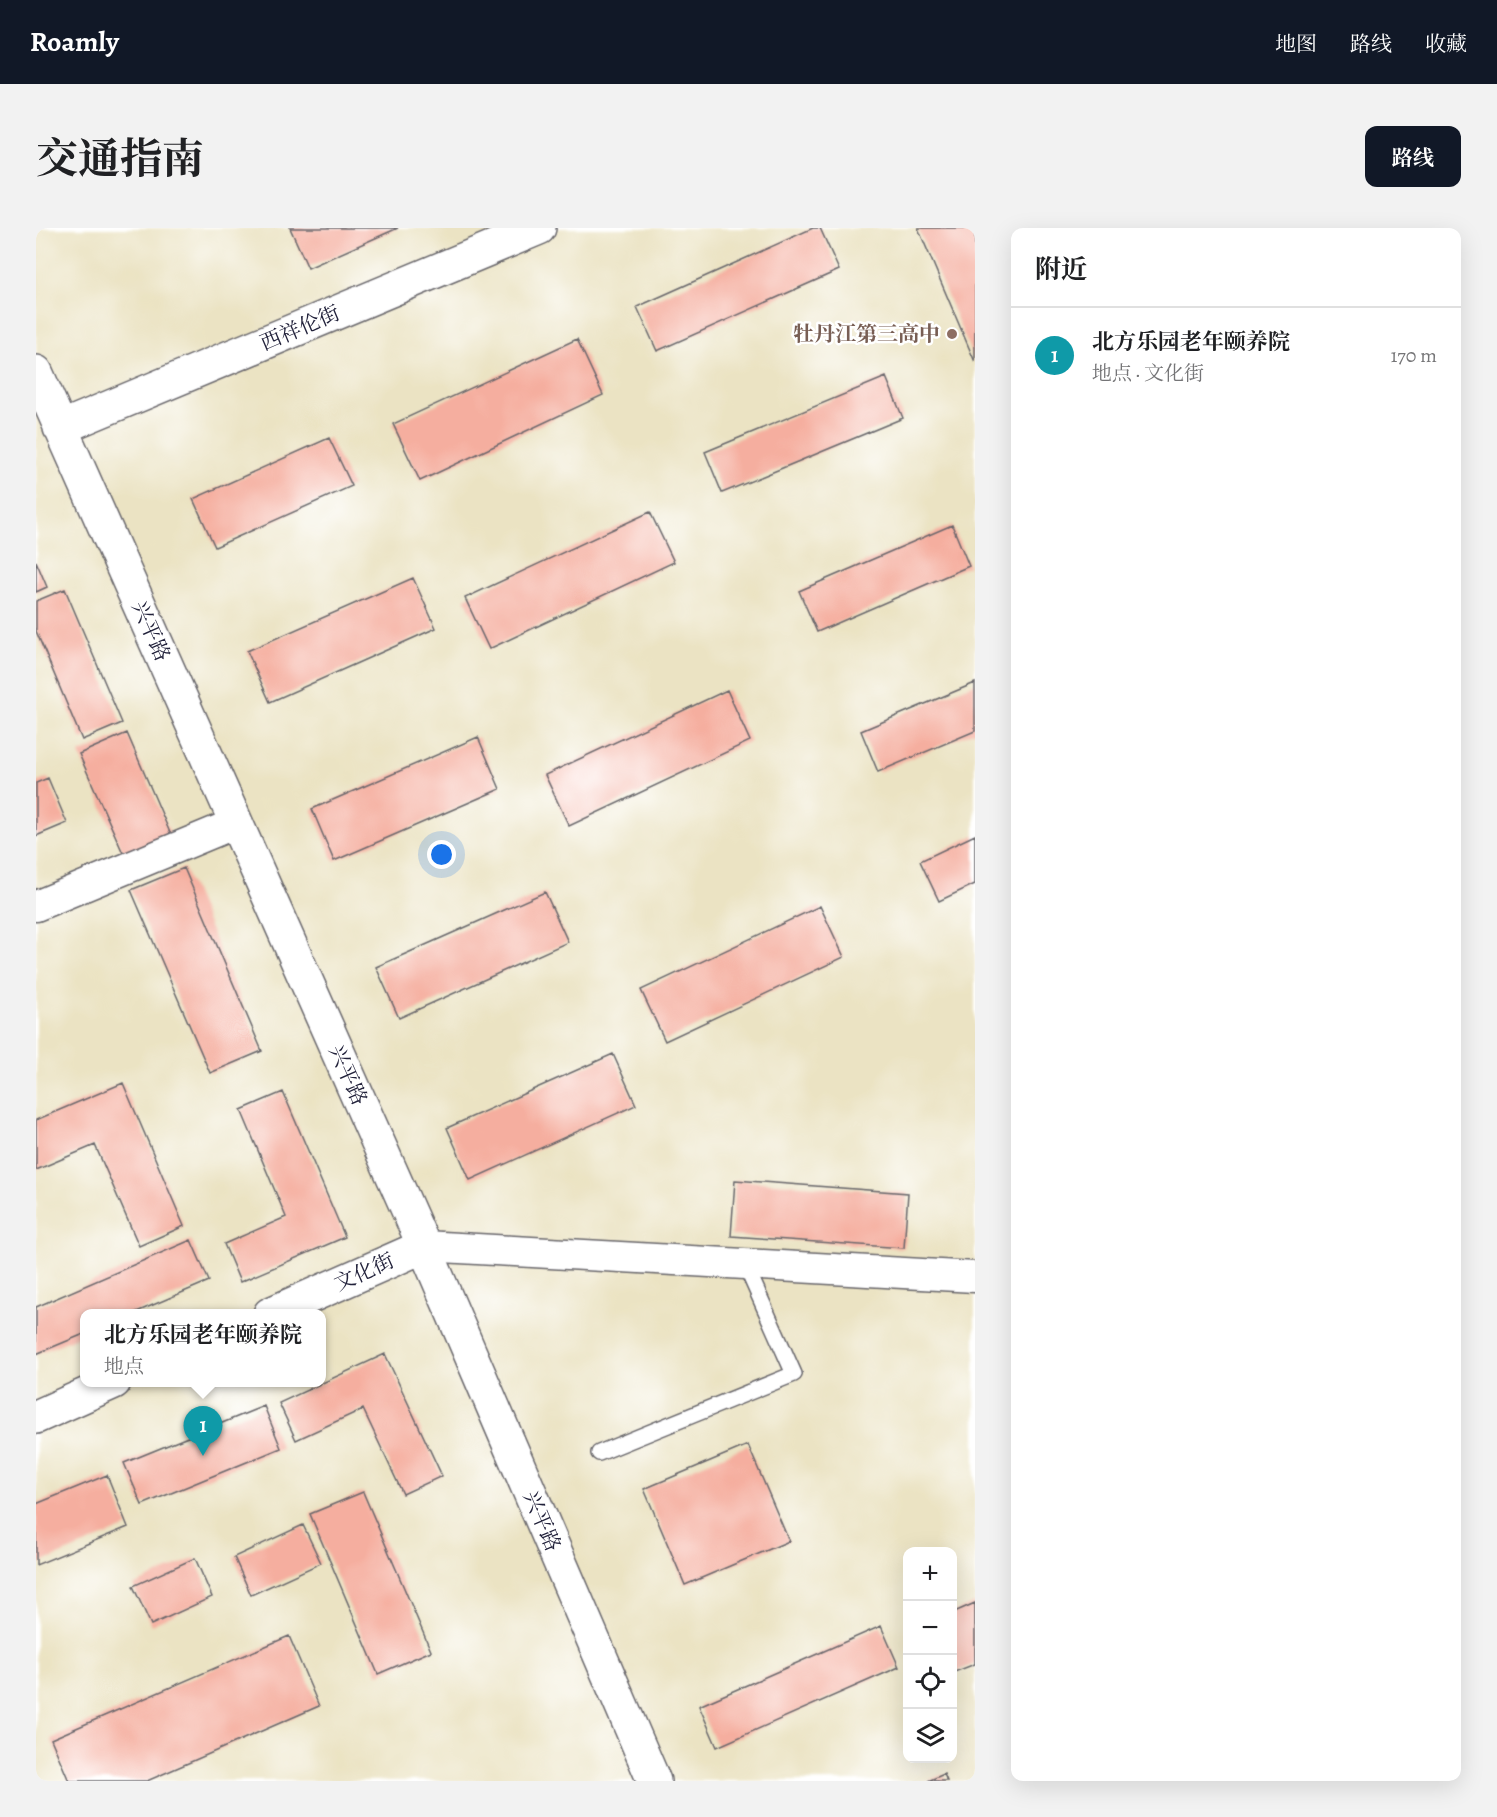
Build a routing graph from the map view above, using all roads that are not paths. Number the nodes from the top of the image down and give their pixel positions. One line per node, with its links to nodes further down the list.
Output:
1 (539, 228): 3 (street, 西祥伦街)
2 (36, 372): 3 (street, 兴平路)
3 (60, 428): 4 (street, 兴平路)
4 (236, 823): 5 (street); 6 (street, 兴平路)
5 (36, 906)
6 (424, 1246): 7 (street); 9 (street, 文化街); 13 (street, 兴平路)
7 (745, 1264): 8 (street); 12 (lane)
8 (975, 1277)
9 (281, 1309)
10 (105, 1387): 11 (street)
11 (36, 1417)
12 (599, 1454)
13 (654, 1781)

